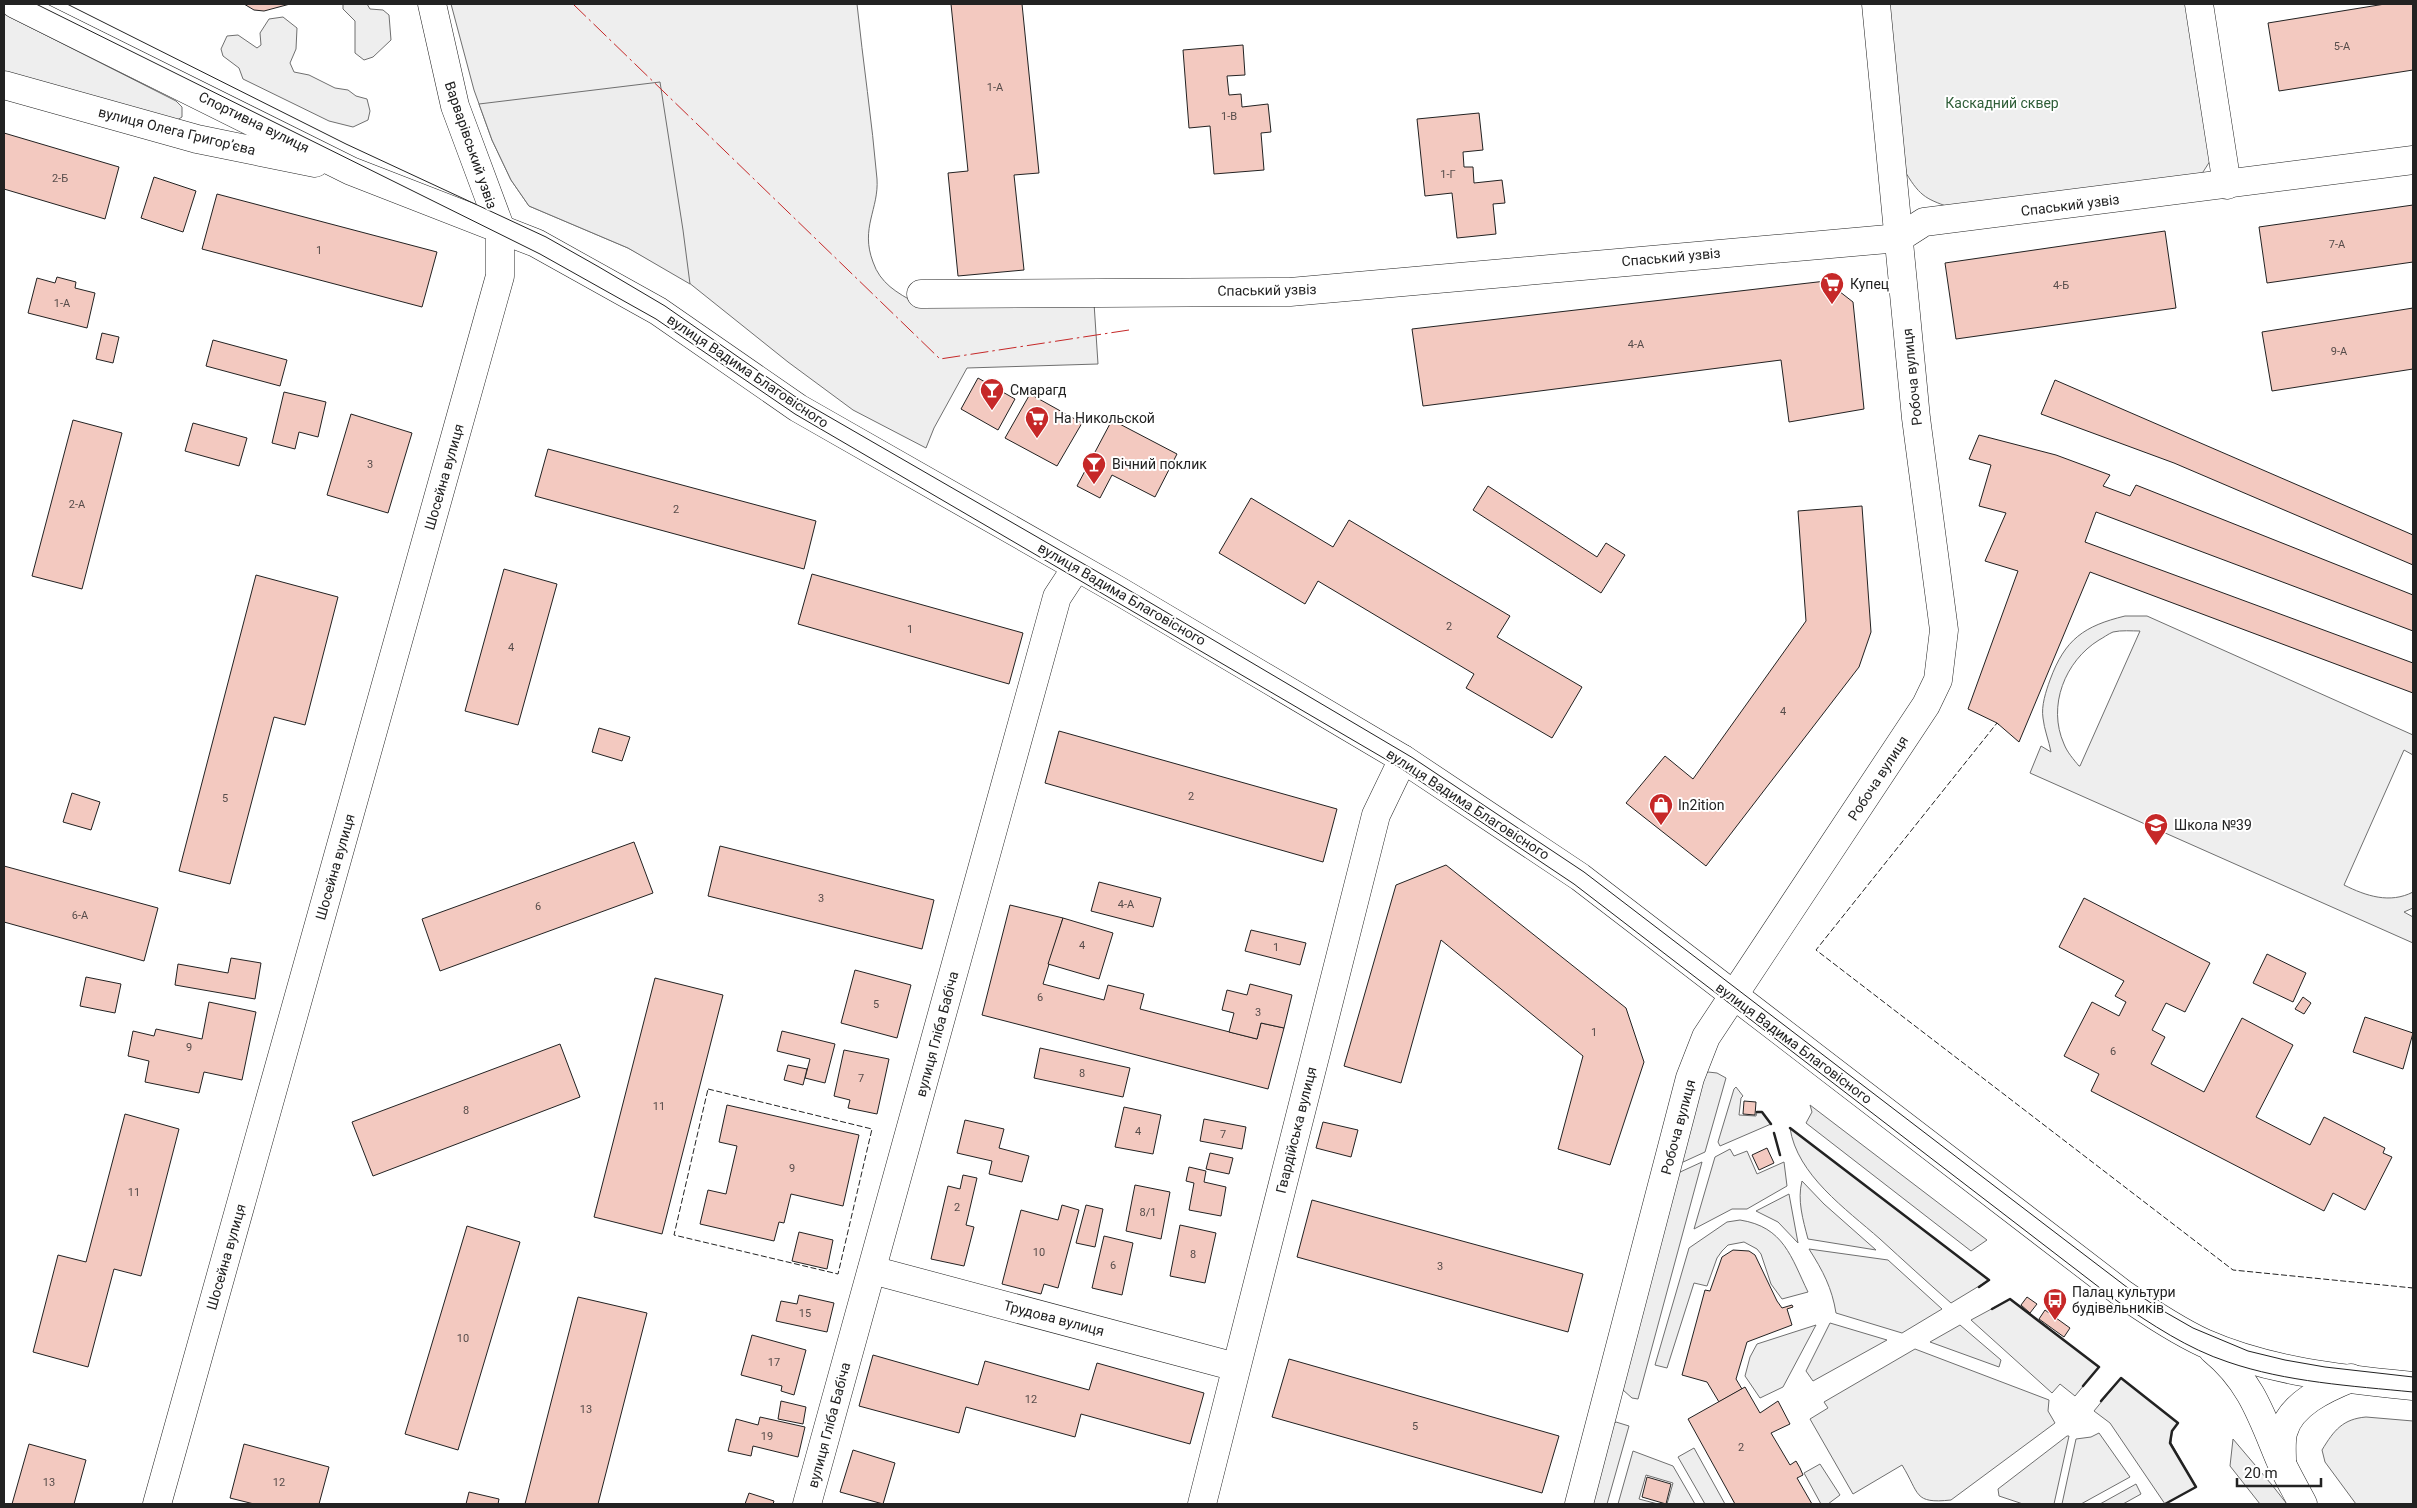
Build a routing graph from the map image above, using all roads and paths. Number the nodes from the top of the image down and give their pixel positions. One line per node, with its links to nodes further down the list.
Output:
1 (15, 4): 7 (street, Спортивна вулиця)
2 (432, 4): 9 (street, Варварівський узвіз)
3 (1876, 4): 10 (street, Робоча вулиця)
4 (2199, 4): 8 (street)
5 (4, 85): 7 (street, вулиця Олега Григорʼєва)
6 (2413, 160): 8 (street, Спаський узвіз)
7 (351, 170): 9 (street, Спортивна вулиця)
8 (2227, 185): 10 (street, Спаський узвіз)
9 (500, 227): 12 (street, вулиця Вадима Благовісного); 21 (street, Шосейна вулиця)
10 (1899, 238): 11 (street, Спаський узвіз); 14 (street, Робоча вулиця)
11 (921, 294)
12 (1076, 568): 13 (street, вулиця Вадима Благовісного); 15 (street, вулиця Гліба Бабіча)
13 (1403, 759): 14 (street, вулиця Вадима Благовісного); 17 (street, Гвардійська вулиця)
14 (1732, 995): 16 (street, вулиця Вадима Благовісного); 24 (street, Робоча вулиця)
15 (872, 1270): 17 (street, Трудова вулиця); 22 (street, вулиця Гліба Бабіча)
16 (2204, 1343): 18 (street, вулиця Вадима Благовісного); 20 (street)
17 (1236, 1367): 23 (street, Гвардійська вулиця)
18 (2351, 1378): 19 (street, вулиця Вадима Благовісного); 20 (street)
19 (2413, 1386)
20 (2281, 1462): 25 (street)
21 (157, 1504)
22 (807, 1504)
23 (1202, 1504)
24 (1579, 1504)
25 (2303, 1504)

